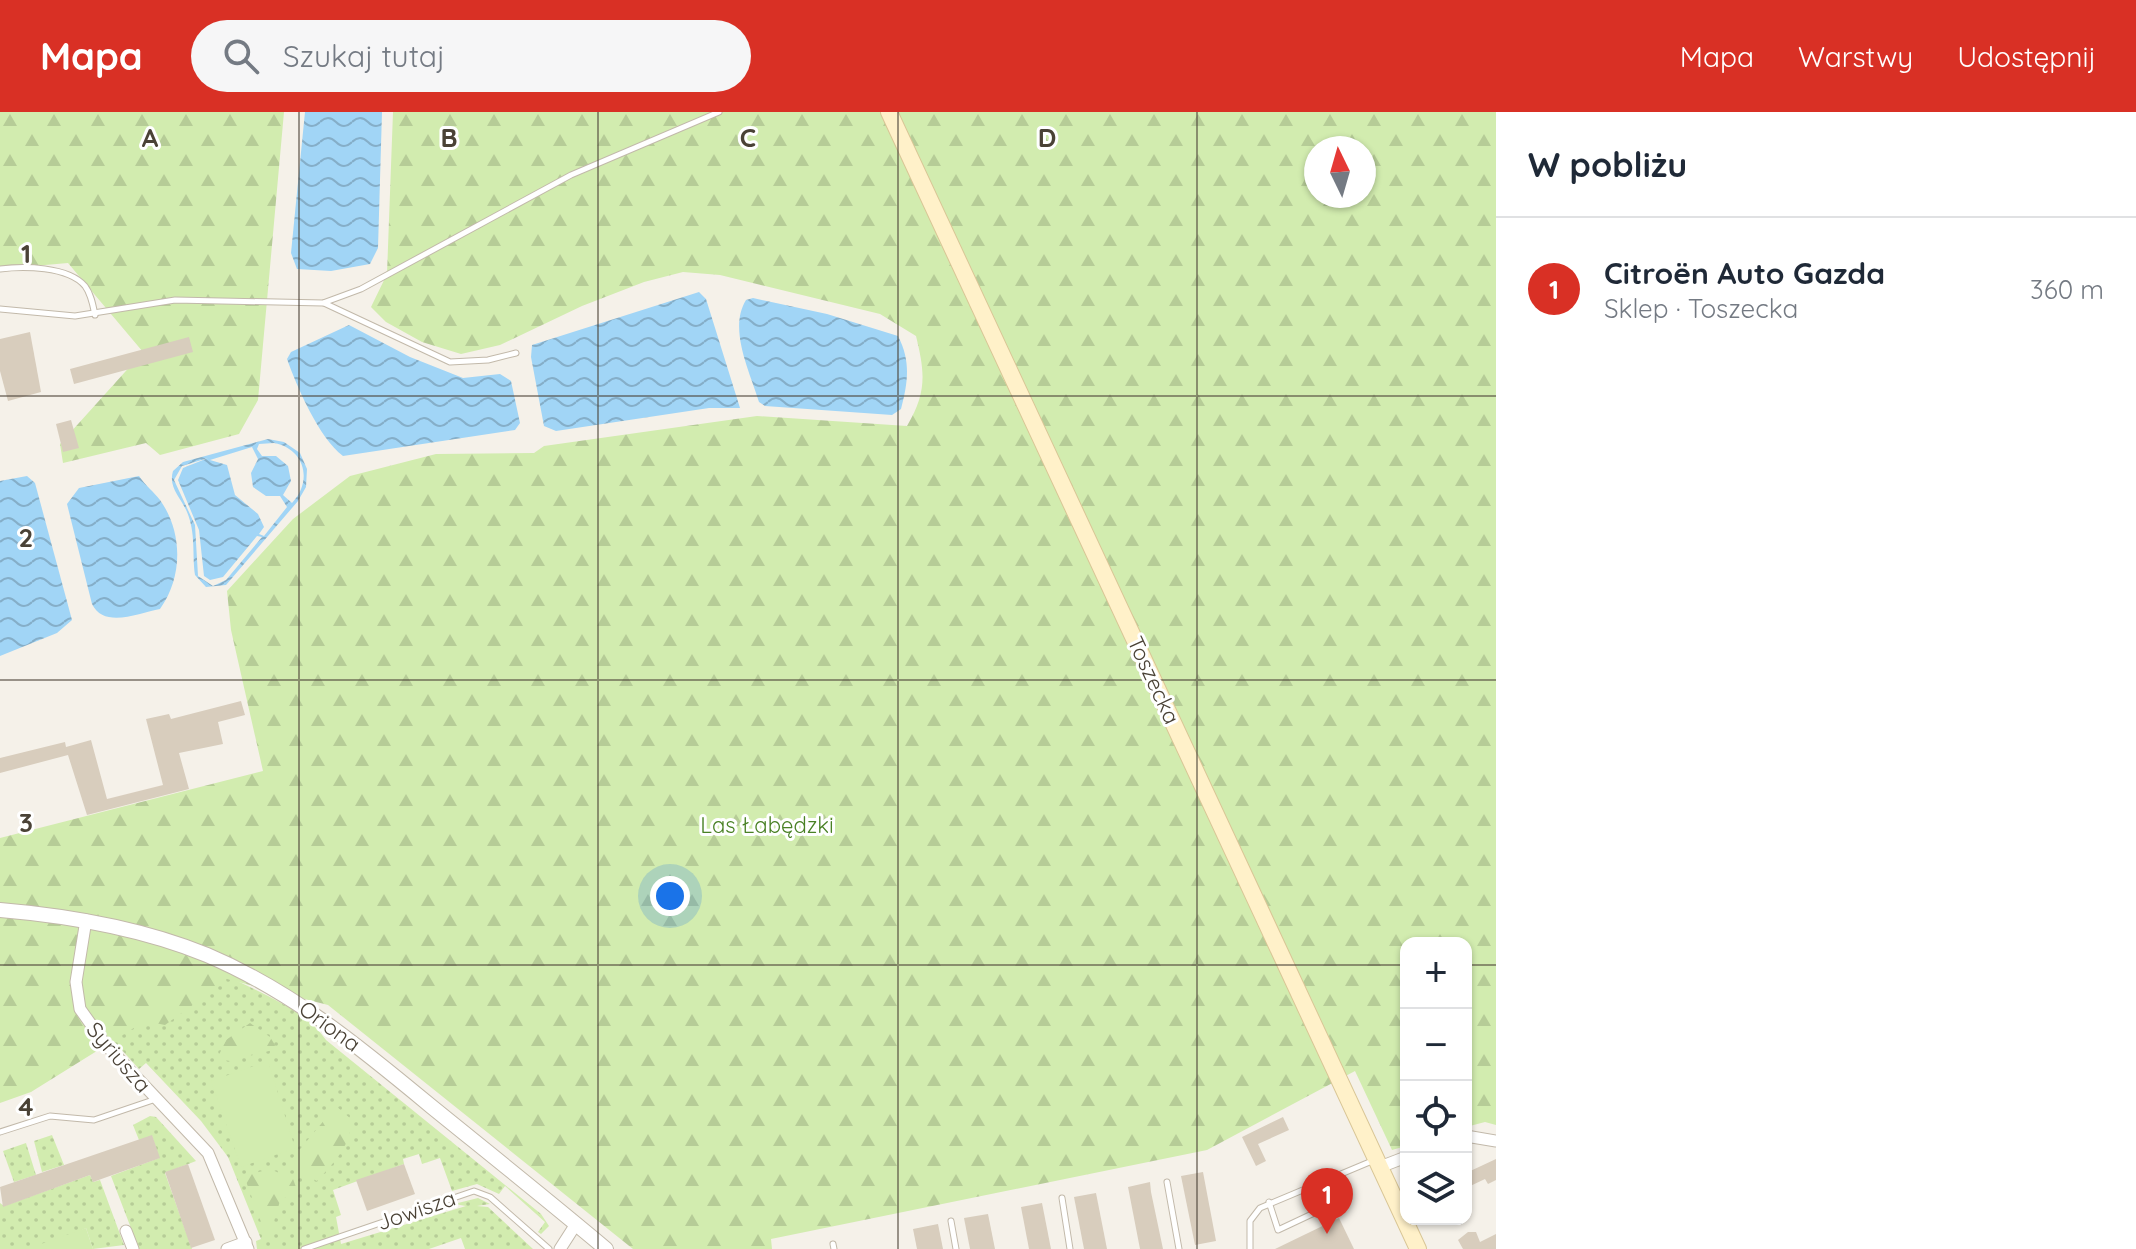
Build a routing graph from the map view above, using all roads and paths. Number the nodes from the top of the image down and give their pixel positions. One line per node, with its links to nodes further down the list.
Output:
1 (719, 112): 4 (lane)
2 (889, 112): 15 (main road, Toszecka)
3 (0, 269): 6 (lane)
4 (323, 303): 6 (lane); 7 (lane)
5 (0, 309): 6 (lane)
6 (95, 315)
7 (516, 353)
8 (0, 910): 9 (street, Oriona)
9 (86, 920): 10 (street, Syriusza); 21 (street, Oriona)
10 (156, 1099): 11 (lane, Syriusza); 23 (street, Syriusza)
11 (0, 1132)
12 (1472, 1137): 13 (street)
13 (1496, 1141)
14 (1400, 1158): 15 (street)
15 (1378, 1163): 16 (lane); 34 (main road, Toszecka)
16 (1337, 1175): 19 (lane); 19 (lane)
17 (1167, 1182): 32 (lane)
18 (1062, 1198): 31 (lane)
19 (1269, 1202): 33 (lane)
20 (951, 1221): 30 (lane)
21 (576, 1224): 28 (street); 29 (street, Oriona)
22 (126, 1231): 24 (street)
23 (247, 1246): 25 (street)
24 (133, 1249)
25 (227, 1249)
26 (304, 1249): 27 (lane, Jowisza)
27 (549, 1249)
28 (560, 1249)
29 (606, 1249)
30 (956, 1249)
31 (1070, 1249)
32 (1179, 1249)
33 (1250, 1249)
34 (1418, 1249)

